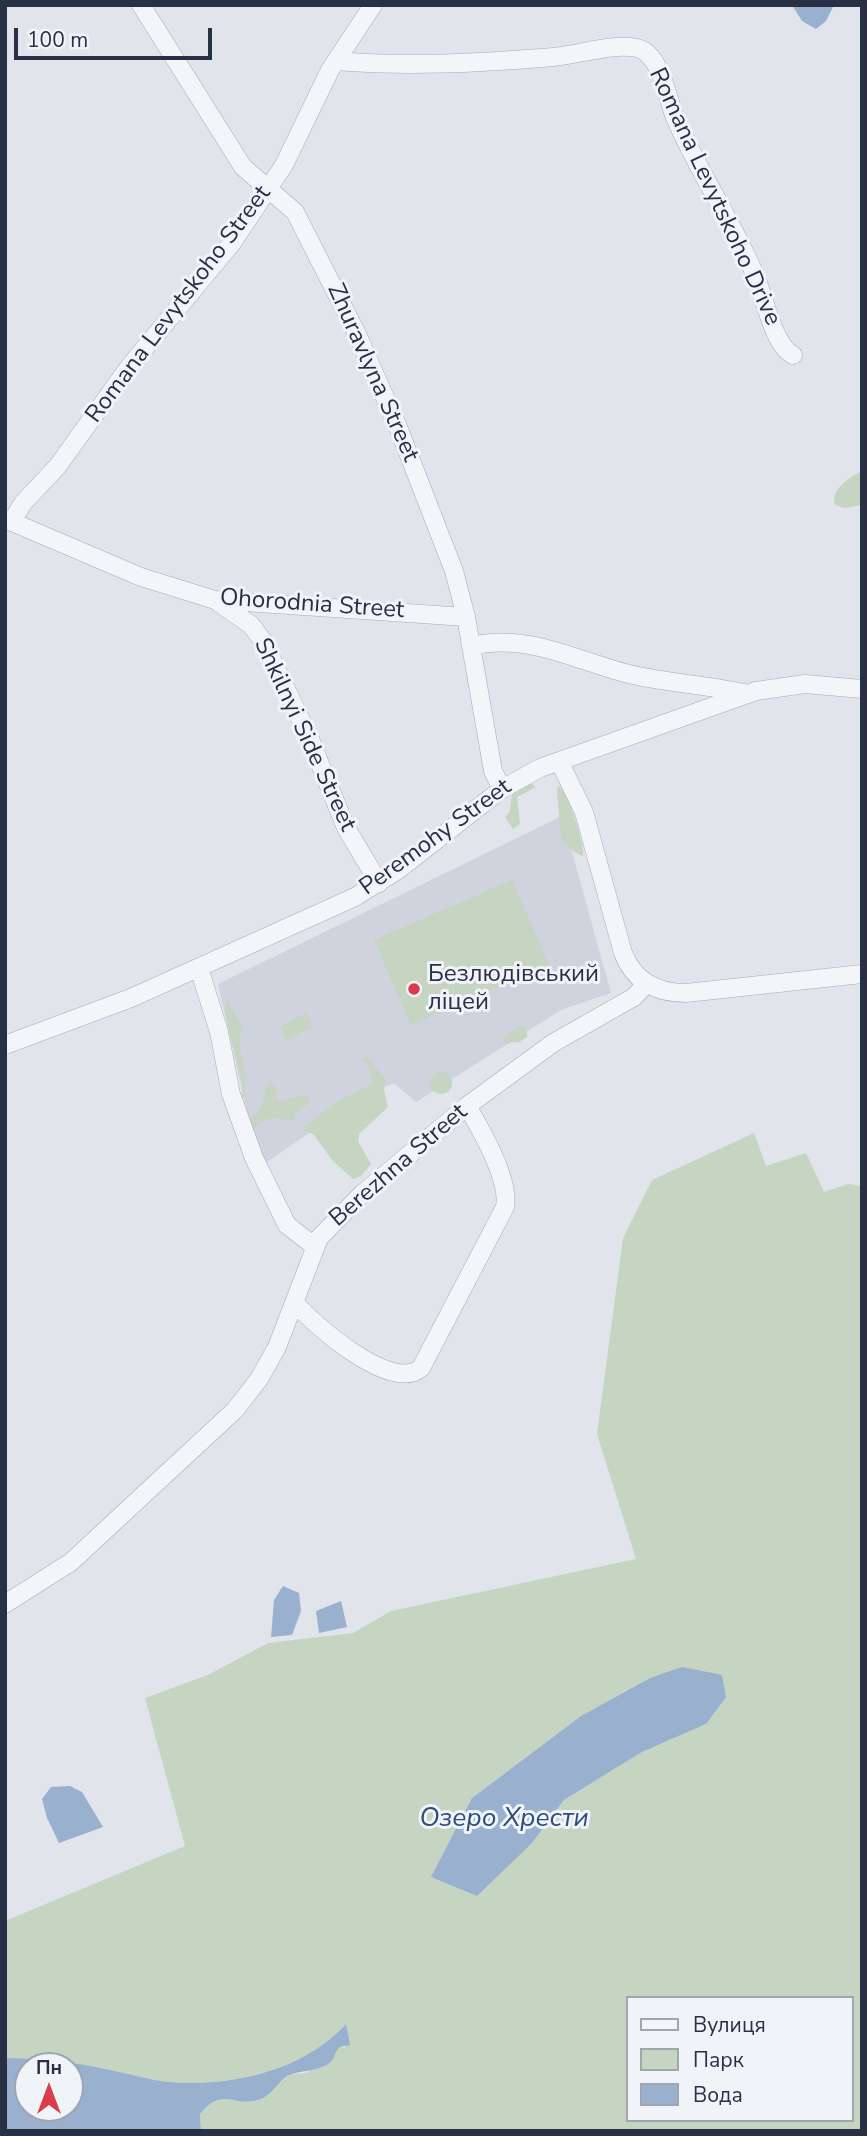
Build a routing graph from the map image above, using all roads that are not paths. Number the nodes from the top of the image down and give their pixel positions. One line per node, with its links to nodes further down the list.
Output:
1 (141, 5): 4 (street, Zhuravlyna Street)
2 (373, 5): 3 (street, Romana Levytskoho Street)
3 (336, 61): 4 (street, Romana Levytskoho Street); 5 (street, Romana Levytskoho Drive)
4 (269, 189): 6 (street, Romana Levytskoho Street); 8 (street, Zhuravlyna Street)
5 (793, 355)
6 (9, 520): 7 (street, Ohorodnia Street)
7 (215, 600): 8 (street, Ohorodnia Street); 14 (street, Shkilnyi Side Street)
8 (466, 617): 9 (street, Zhuravlyna Street)
9 (471, 646): 11 (street); 13 (street, Zhuravlyna Street)
10 (862, 689): 11 (street)
11 (746, 694): 12 (street, Peremohy Street)
12 (559, 761): 13 (street, Peremohy Street); 17 (street)
13 (502, 789): 14 (street, Peremohy Street)
14 (379, 883): 15 (street, Peremohy Street)
15 (199, 968): 18 (street, Peremohy Street); 20 (street)
16 (862, 974): 17 (street)
17 (646, 984): 19 (street, Berezhna Street)
18 (5, 1045)
19 (467, 1106): 20 (street, Berezhna Street); 21 (street)
20 (314, 1246): 21 (street, Berezhna Street)
21 (295, 1303): 22 (street, Berezhna Street)
22 (5, 1604)

